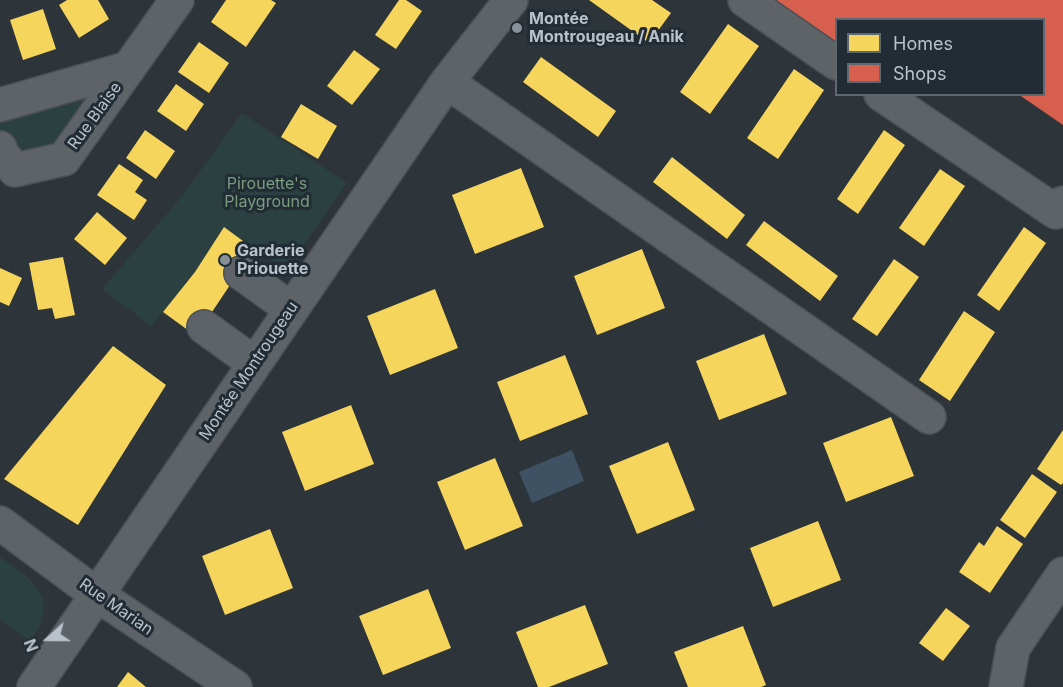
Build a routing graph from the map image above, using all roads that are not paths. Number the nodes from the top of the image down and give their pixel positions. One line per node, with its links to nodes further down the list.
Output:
1 (177, 0): 5 (street, Rue Blaise)
2 (511, 0): 6 (street, Montée Montrougeau)
3 (745, 0): 4 (street)
4 (835, 62)
5 (129, 68): 8 (street, Rue Blaise); 9 (street, Rue Blaise)
6 (447, 82): 12 (street, Montée Montrougeau); 15 (street)
7 (884, 96): 10 (street)
8 (0, 105)
9 (0, 148)
10 (1063, 203)
11 (241, 273): 12 (street)
12 (291, 309): 14 (street, Montée Montrougeau)
13 (204, 327): 14 (street)
14 (254, 363): 18 (street, Montée Montrougeau)
15 (929, 417)
16 (0, 523): 18 (street, Rue Marian)
17 (1063, 574): 21 (street)
18 (96, 594): 19 (street, Montée Montrougeau); 20 (street, Rue Marian)
19 (34, 687)
20 (235, 687)
21 (1006, 687)

